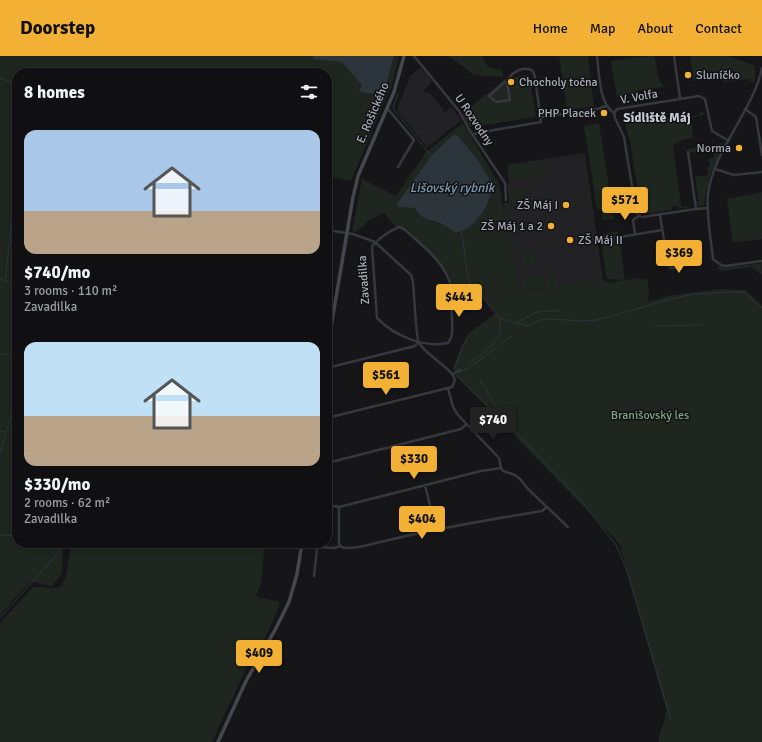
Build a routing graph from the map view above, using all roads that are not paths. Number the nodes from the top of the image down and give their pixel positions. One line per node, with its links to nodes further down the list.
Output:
1 (404, 56): 9 (street, E. Rošického)
2 (414, 56): 13 (street, U Rozvodny)
3 (596, 56): 8 (street, V. Volfa)
4 (674, 56): 7 (street)
5 (762, 68): 10 (street)
6 (507, 82): 6 (street); 12 (street)
7 (680, 98): 11 (street, V. Volfa); 14 (street, V. Volfa)
8 (606, 106): 11 (street, V. Volfa); 12 (street, V. Volfa)
9 (387, 108): 17 (street); 20 (street, E. Rošického)
10 (745, 109): 14 (street); 16 (street)
11 (614, 113): 25 (street)
12 (541, 117): 13 (street, V. Volfa)
13 (473, 135): 21 (street, U Rozvodny)
14 (728, 141): 18 (street)
15 (688, 152): 23 (street)
16 (762, 155)
17 (398, 167)
18 (715, 169): 19 (street); 22 (street)
19 (762, 172)
20 (358, 176): 28 (street, Zavadilka)
21 (506, 200)
22 (708, 208): 23 (street); 33 (street)
23 (696, 209): 24 (street)
24 (660, 215): 25 (street); 26 (street)
25 (639, 216): 29 (street)
26 (662, 230): 29 (street); 32 (street)
27 (332, 231): 28 (street, Zavadilka)
28 (346, 233): 31 (street, Zavadilka); 34 (street, Zavadilka)
29 (635, 234): 30 (street)
30 (620, 237)
31 (376, 242): 35 (street, Zavadilka); 35 (street, Zavadilka); 35 (street, Zavadilka)
32 (666, 252): 32 (street)
33 (762, 261)
34 (332, 320)
35 (418, 342): 36 (street); 38 (street, Zavadilka)
36 (332, 367)
37 (460, 370): 38 (street)
38 (453, 374): 39 (street)
39 (448, 388): 40 (street); 41 (street)
40 (332, 417)
41 (467, 424): 42 (street); 43 (street)
42 (332, 462)
43 (501, 468): 44 (street); 47 (street)
44 (425, 485): 46 (street); 49 (street)
45 (332, 506): 46 (street)
46 (339, 507): 50 (street)
47 (547, 507): 48 (street); 49 (street)
48 (568, 527)
49 (436, 530): 50 (street)
50 (340, 546): 53 (street)
51 (301, 548): 55 (street)
52 (318, 548): 54 (street)
53 (332, 548)
54 (314, 576)
55 (218, 742)

